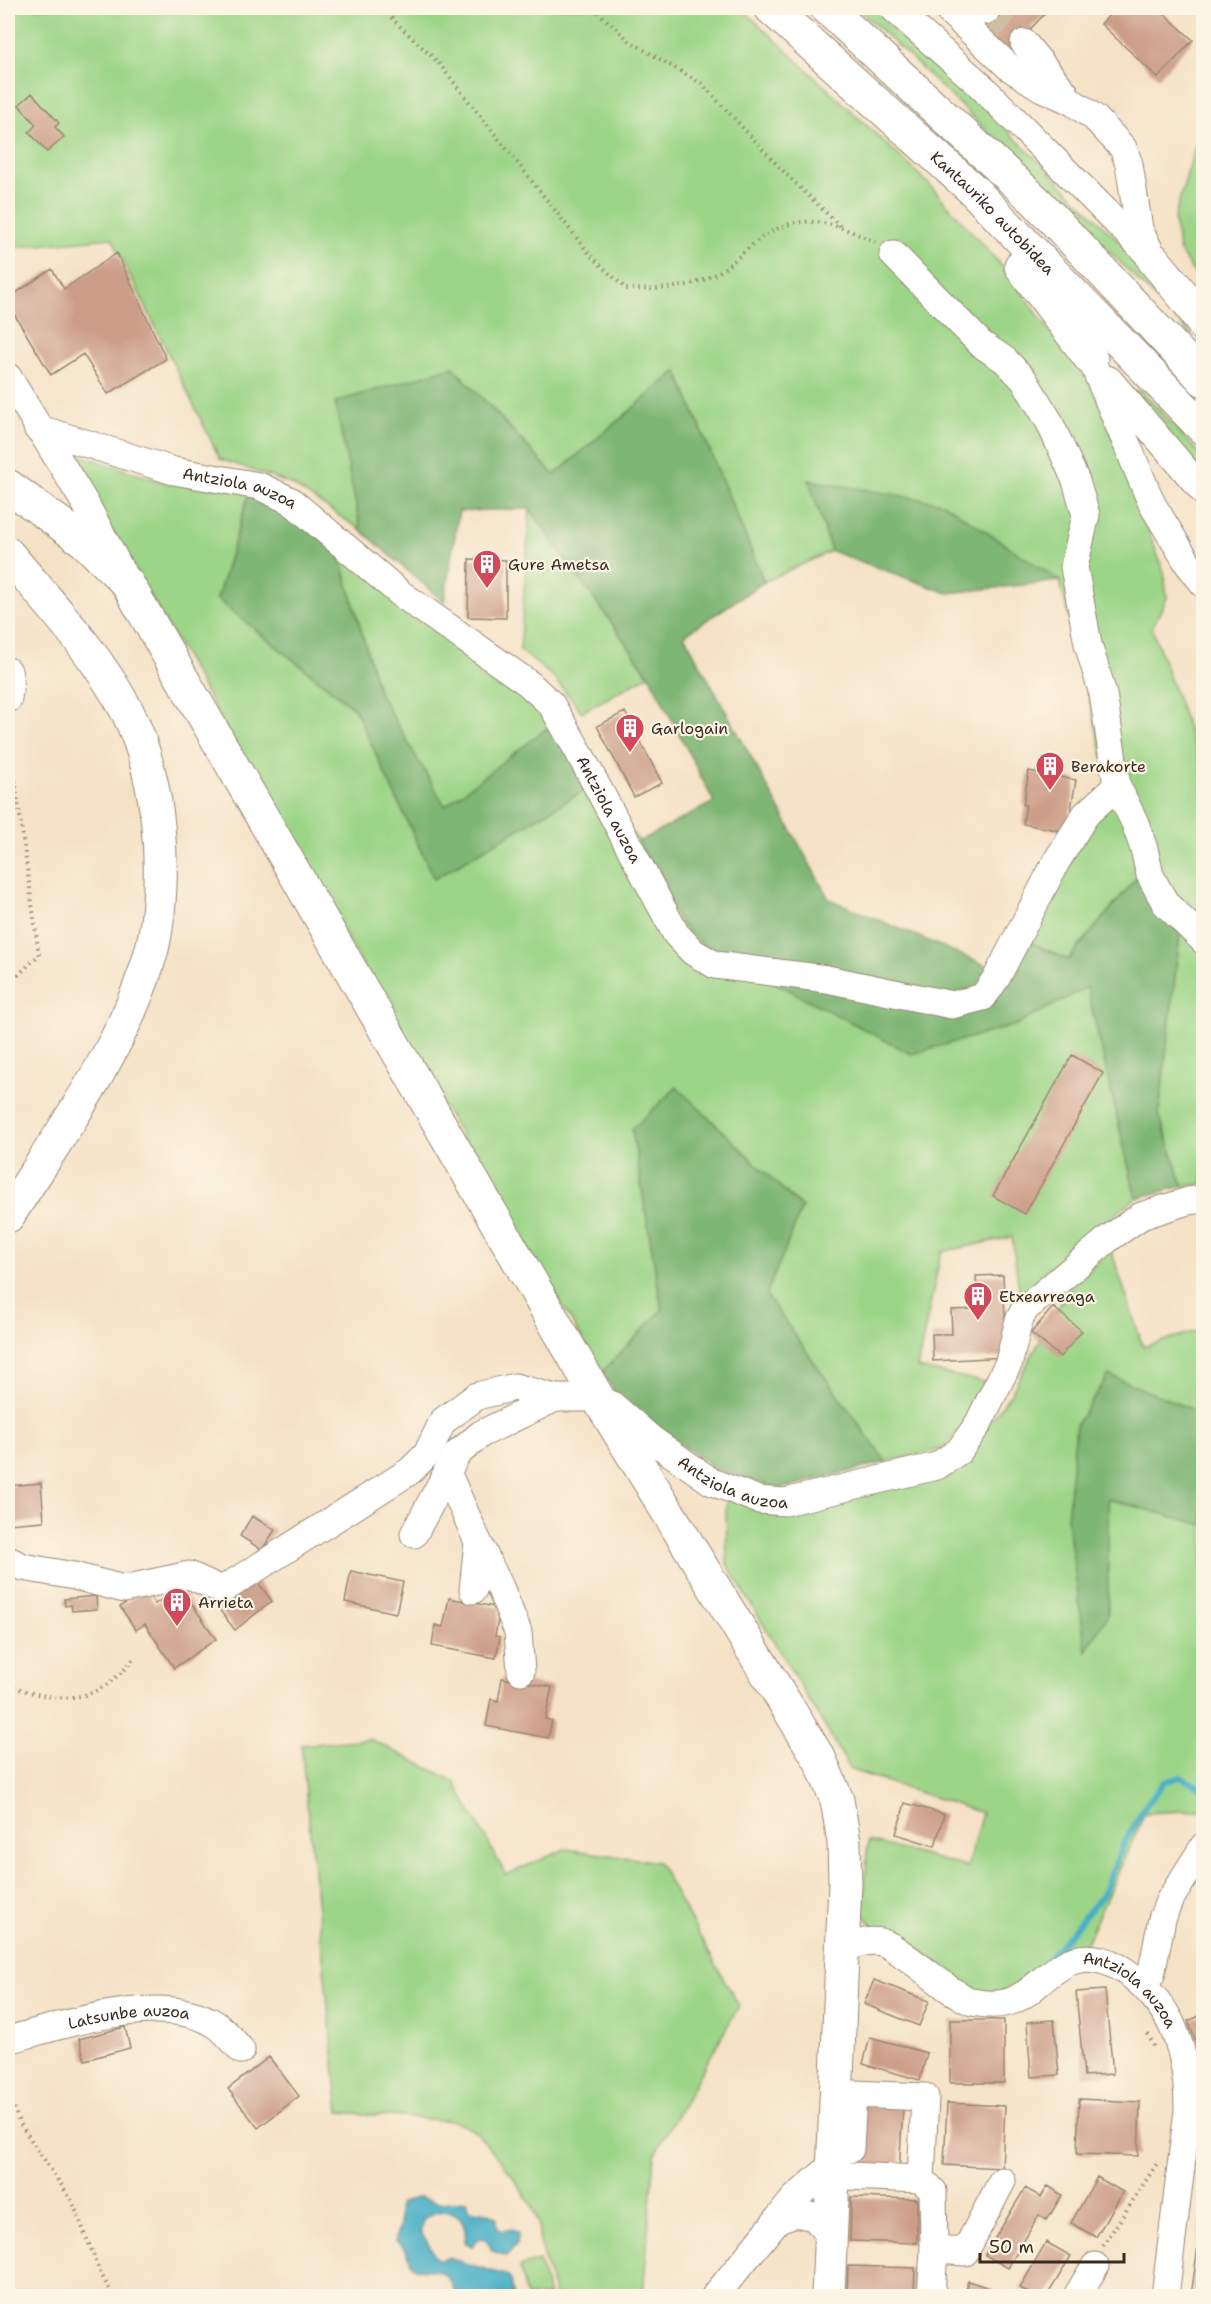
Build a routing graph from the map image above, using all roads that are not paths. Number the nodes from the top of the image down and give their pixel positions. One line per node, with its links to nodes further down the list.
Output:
1 (771, 8): 7 (main road, Kantauriko autobidea)
2 (827, 8): 12 (main road)
3 (893, 8): 9 (street)
4 (946, 8): 6 (street)
5 (1024, 43): 6 (street)
6 (1071, 101): 9 (street)
7 (972, 189): 11 (main road); 15 (main road, Kantauriko autobidea)
8 (892, 254): 23 (street)
9 (1153, 258): 10 (main road)
10 (1203, 326)
11 (1091, 359): 17 (street); 20 (street)
12 (1203, 380)
13 (12, 394): 14 (street)
14 (37, 428): 19 (street); 23 (street, Antziola auzoa)
15 (1203, 429)
16 (8, 486): 19 (main road)
17 (1203, 492)
18 (8, 554): 26 (main road)
19 (127, 583): 28 (main road)
20 (1203, 584)
21 (8, 671): 22 (street)
22 (8, 699)
23 (1117, 786): 24 (street)
24 (1203, 941)
25 (1203, 1199): 28 (street, Antziola auzoa)
26 (8, 1216)
27 (555, 1398): 28 (street); 29 (street); 32 (street)
28 (598, 1398): 36 (main road)
29 (447, 1472): 30 (street); 31 (street)
30 (414, 1534)
31 (478, 1542): 33 (street); 34 (street)
32 (8, 1560)
33 (473, 1590)
34 (521, 1671)
35 (1203, 1846): 37 (street)
36 (842, 1949): 37 (street, Antziola auzoa); 41 (main road)
37 (1141, 1982): 40 (street, Antziola auzoa)
38 (8, 2040): 39 (street, Latsunbe auzoa)
39 (242, 2050)
40 (1186, 2155): 53 (street, Antziola auzoa)
41 (841, 2171): 42 (street); 42 (street); 44 (street); 45 (main road); 50 (street)
42 (921, 2180): 46 (street)
43 (1002, 2181): 46 (street)
44 (778, 2219): 45 (street); 48 (street)
45 (831, 2236): 49 (main road)
46 (934, 2250): 51 (street)
47 (1095, 2266): 52 (street)
48 (715, 2296)
49 (828, 2296)
50 (842, 2296)
51 (931, 2296)
52 (1077, 2296)
53 (1165, 2296)

